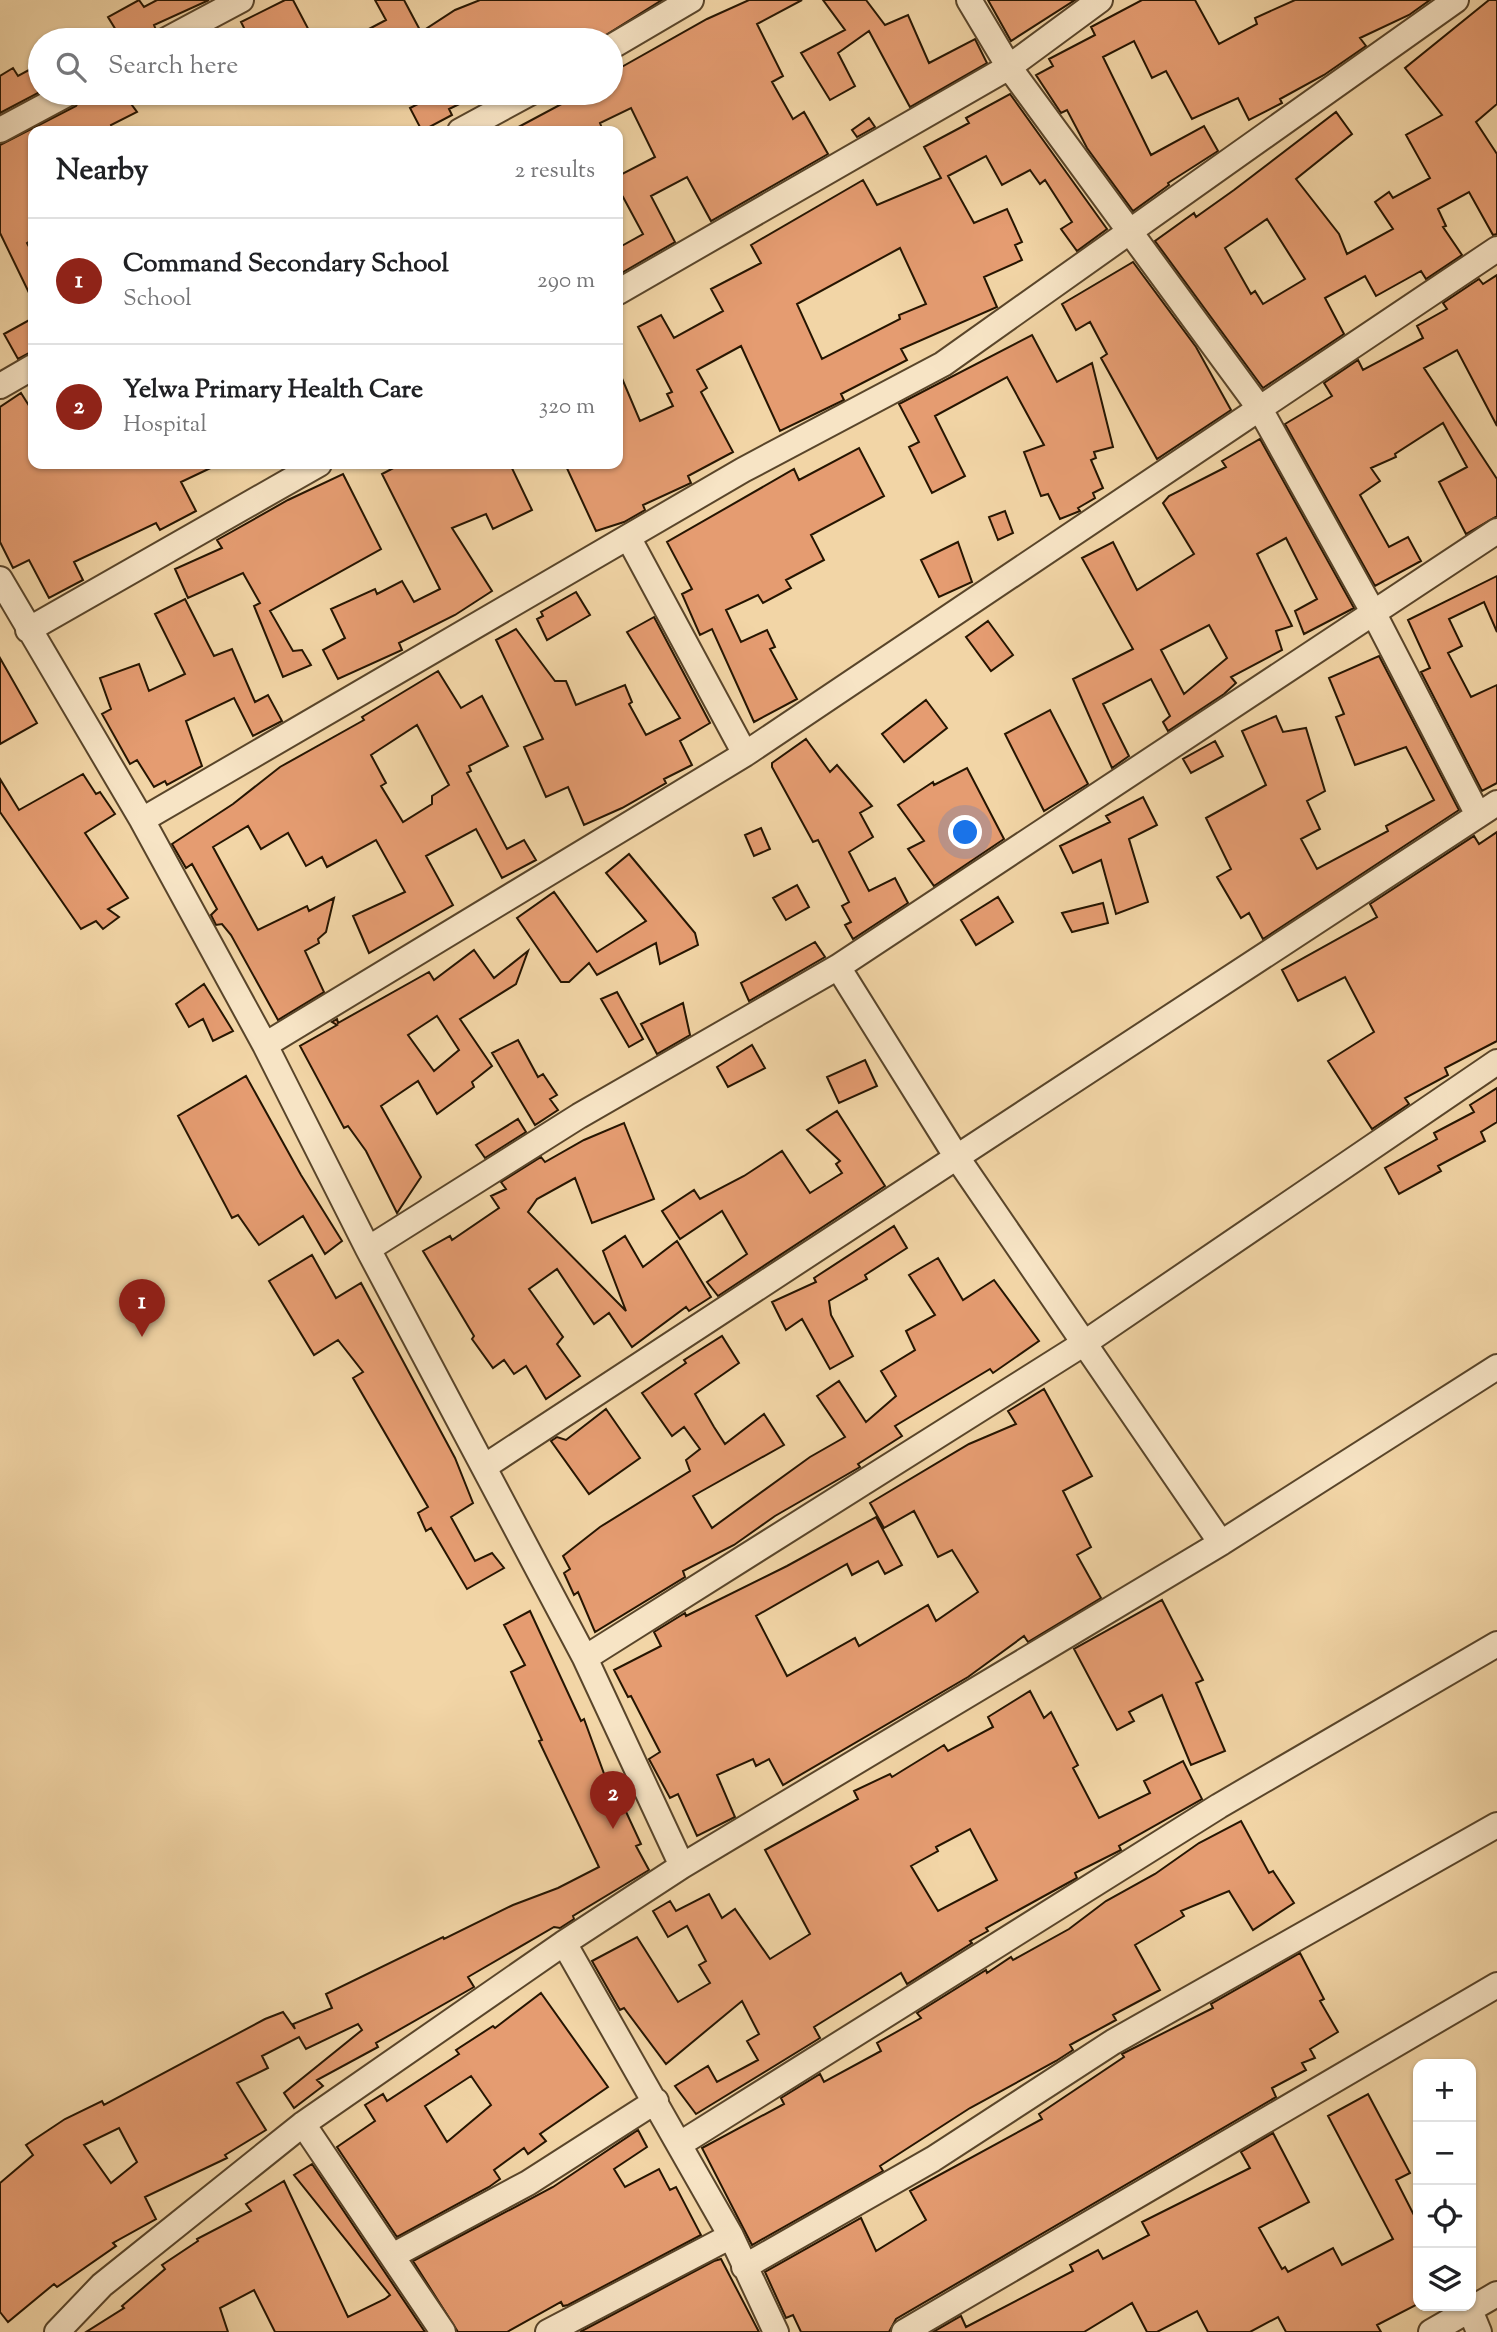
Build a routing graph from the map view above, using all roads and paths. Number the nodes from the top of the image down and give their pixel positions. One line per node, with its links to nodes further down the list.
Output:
1 (241, 0): 6 (street)
2 (691, 0): 7 (street)
3 (968, 0): 8 (street)
4 (1100, 0): 8 (street)
5 (1456, 0): 13 (street)
6 (188, 28)
7 (623, 40)
8 (1009, 66): 13 (street); 15 (street)
9 (47, 105): 12 (street)
10 (508, 105): 11 (street)
11 (469, 126)
12 (0, 130)
13 (1132, 233): 18 (street); 21 (street)
14 (1497, 249): 18 (street)
15 (623, 289)
16 (28, 370): 17 (street)
17 (0, 386)
18 (1260, 409): 23 (street); 25 (street)
19 (310, 469): 24 (street)
20 (1497, 531): 23 (street)
21 (628, 537): 25 (street); 27 (street)
22 (0, 579): 24 (street)
23 (1373, 612): 26 (street); 28 (street)
24 (28, 630): 27 (street)
25 (745, 754): 29 (street)
26 (1487, 809): 31 (street)
27 (142, 820): 29 (street)
28 (838, 968): 31 (street); 32 (street)
29 (265, 1045): 32 (street)
30 (1497, 1062): 33 (street)
31 (956, 1156): 33 (street); 35 (street)
32 (368, 1249): 35 (street)
33 (1083, 1344): 36 (street); 38 (street)
34 (1497, 1367): 36 (street)
35 (484, 1467): 38 (street)
36 (1221, 1543): 40 (street)
37 (1497, 1644): 45 (street)
38 (585, 1658): 40 (street)
39 (1497, 1825): 48 (street)
40 (682, 1866): 41 (street)
41 (564, 1943): 43 (street); 44 (street)
42 (1497, 1985): 55 (street)
43 (656, 2101): 45 (street); 47 (street)
44 (303, 2124): 47 (street); 51 (street)
45 (680, 2144): 46 (street)
46 (731, 2236): 48 (street); 53 (street)
47 (394, 2255): 52 (street)
48 (744, 2267): 54 (street)
49 (1497, 2294): 50 (street)
50 (1474, 2321): 56 (street)
51 (57, 2332)
52 (443, 2332)
53 (548, 2332)
54 (776, 2332)
55 (904, 2332)
56 (1431, 2332)

